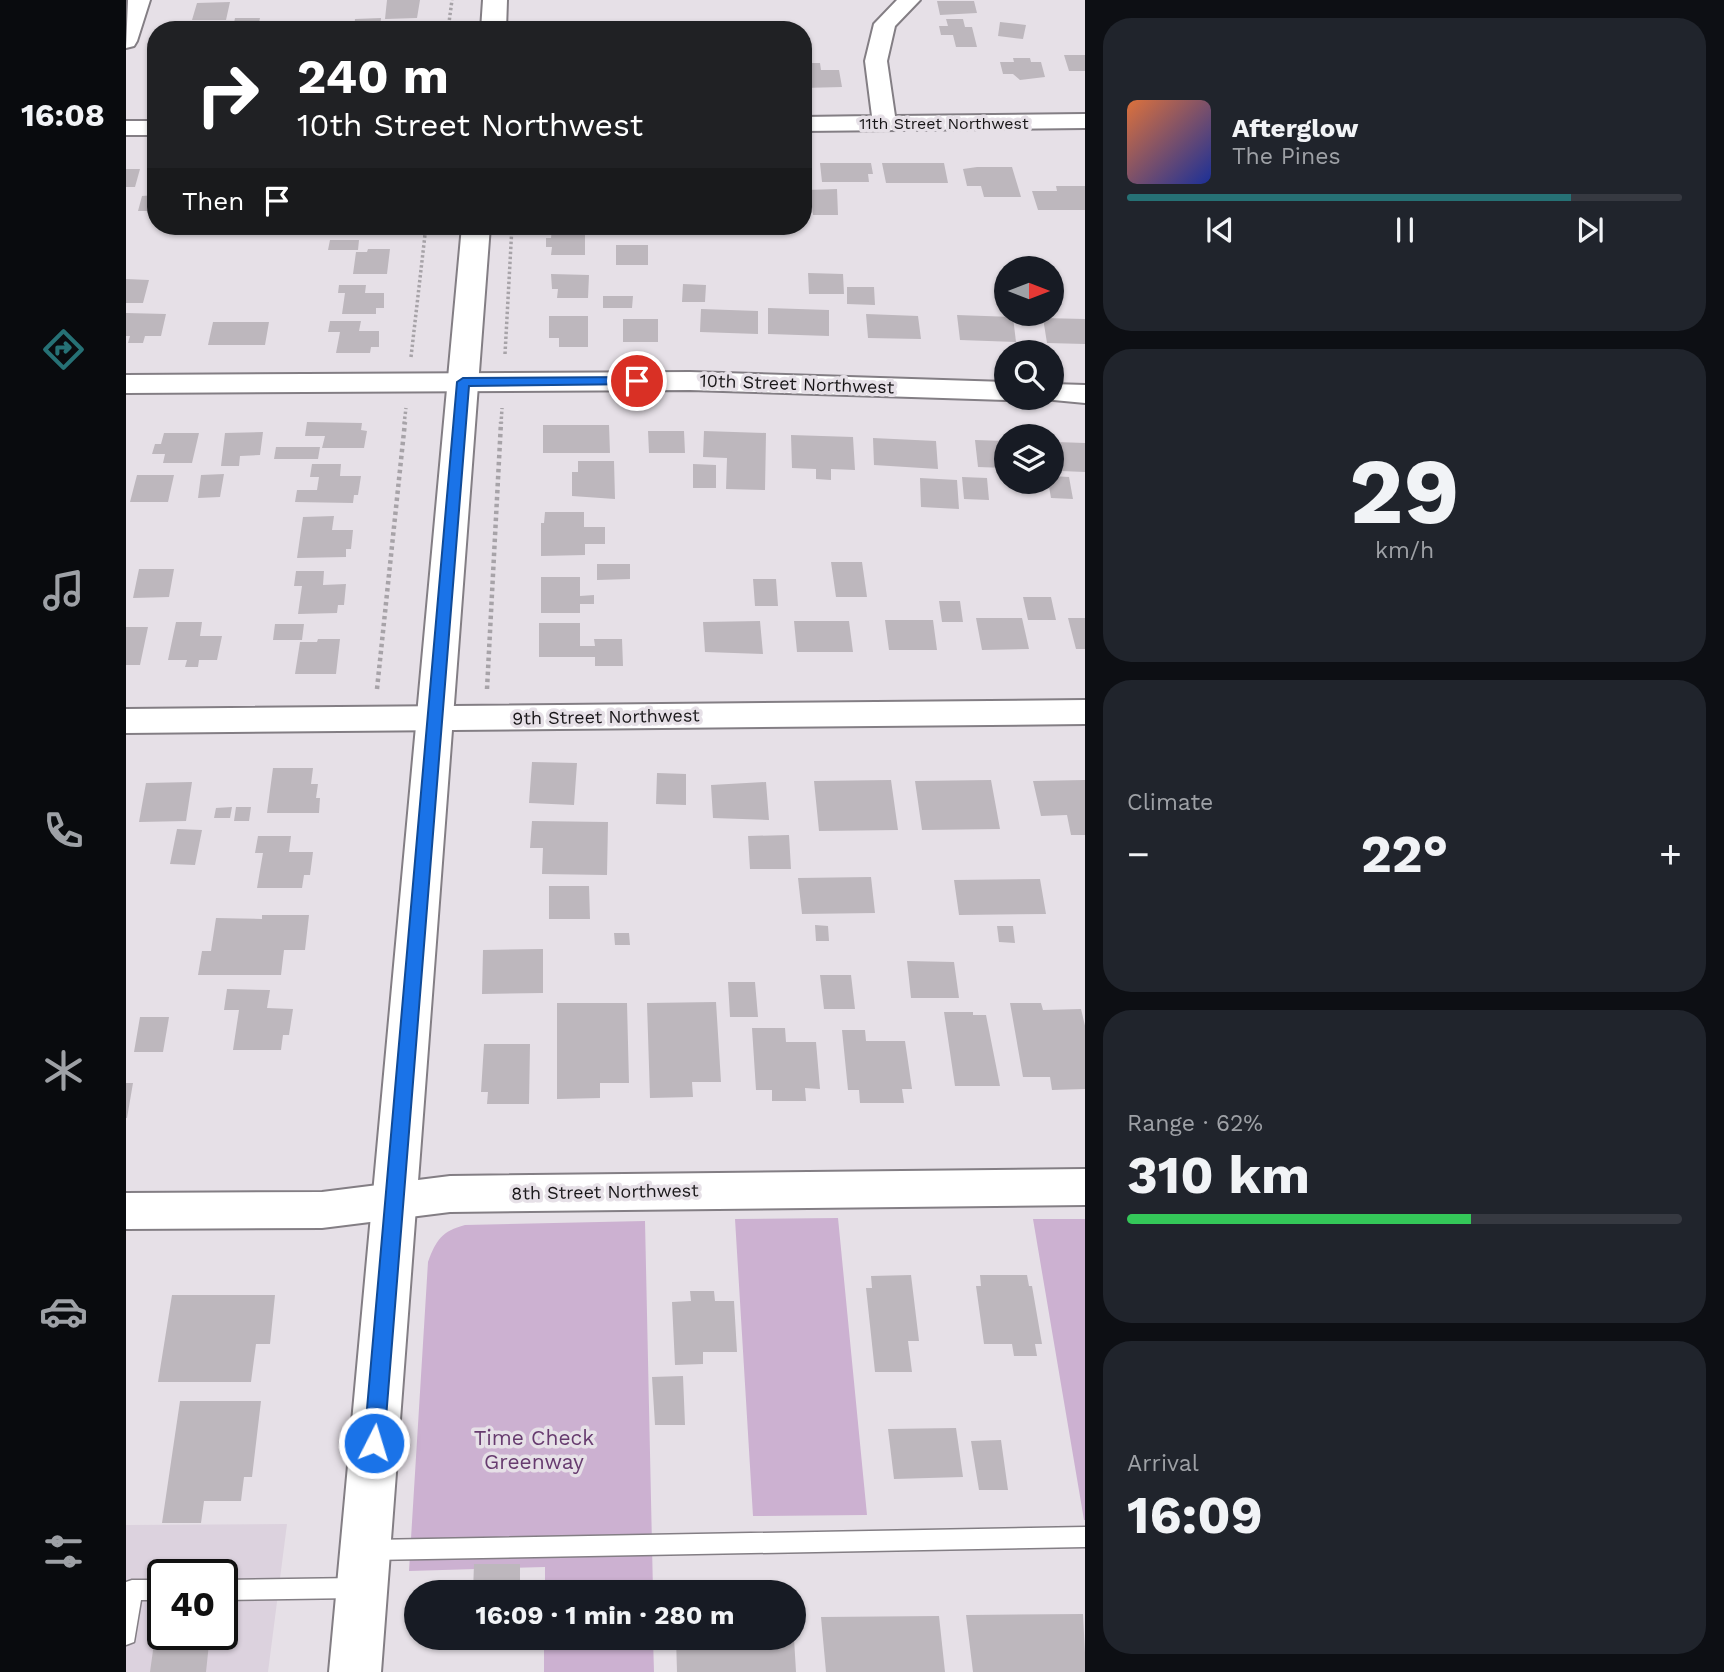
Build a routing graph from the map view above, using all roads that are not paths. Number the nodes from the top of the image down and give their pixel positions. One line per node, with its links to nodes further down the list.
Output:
1 (139, 0): 5 (street)
2 (495, 0): 4 (street)
3 (909, 0): 7 (street)
4 (494, 21)
5 (126, 41)
6 (1085, 121): 7 (street, 11th Street Northwest)
7 (884, 123): 8 (street, 11th Street Northwest)
8 (812, 124)
9 (126, 128): 10 (street)
10 (147, 128)
11 (475, 235): 12 (street)
12 (463, 382): 13 (street, 10th Street Northwest); 14 (street, 10th Street Northwest); 18 (street)
13 (126, 384)
14 (994, 391)
15 (1064, 393): 16 (street)
16 (1085, 394)
17 (1085, 712): 18 (street, 9th Street Northwest)
18 (435, 719): 19 (street, 9th Street Northwest); 21 (street)
19 (126, 721)
20 (1085, 1187): 21 (street, 8th Street Northwest)
21 (394, 1200): 22 (street, 8th Street Northwest); 24 (street)
22 (126, 1211)
23 (1085, 1537): 24 (lane)
24 (363, 1569): 25 (lane); 28 (street)
25 (238, 1588)
26 (147, 1590): 27 (lane)
27 (126, 1634)
28 (355, 1672)

